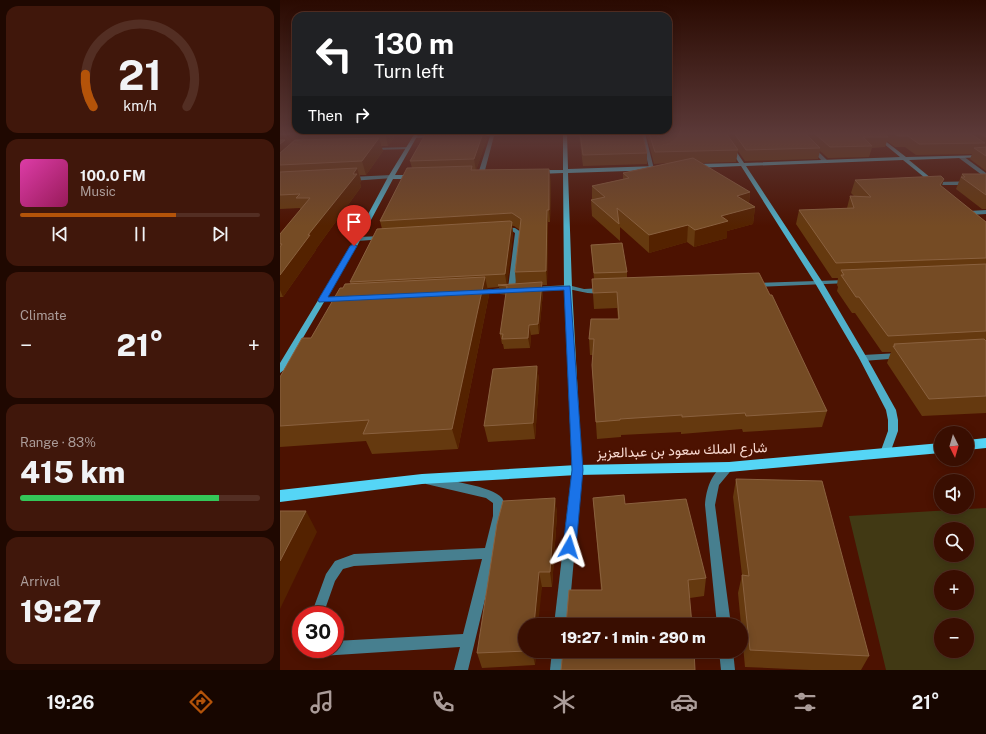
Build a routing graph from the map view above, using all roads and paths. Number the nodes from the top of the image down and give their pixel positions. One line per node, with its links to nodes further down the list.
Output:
1 (398, 164): 18 (street)
2 (484, 164): 16 (street)
3 (565, 164): 12 (street)
4 (651, 164): 10 (street)
5 (763, 164): 8 (street)
6 (911, 164): 21 (street)
7 (971, 164): 20 (street)
8 (742, 165): 9 (street); 31 (street)
9 (690, 166)
10 (652, 168): 11 (street); 12 (street)
11 (660, 168)
12 (565, 171): 13 (street); 33 (street)
13 (535, 172)
14 (489, 173): 16 (street)
15 (474, 174): 16 (street)
16 (481, 174)
17 (421, 176): 18 (street)
18 (390, 177): 19 (street); 29 (street)
19 (343, 180)
20 (986, 182): 21 (street)
21 (934, 184): 22 (street)
22 (940, 189)
23 (963, 208): 25 (street)
24 (986, 212): 25 (street)
25 (969, 213): 26 (street)
26 (975, 218)
27 (496, 229): 34 (street)
28 (389, 237): 29 (street)
29 (358, 239): 38 (street)
30 (859, 282): 31 (street)
31 (819, 283): 32 (street); 40 (street)
32 (748, 286)
33 (568, 287): 34 (street); 35 (street); 47 (street)
34 (518, 290): 36 (street)
35 (608, 290)
36 (472, 292)
37 (354, 298): 38 (street)
38 (322, 300): 41 (street)
39 (909, 355): 40 (street)
40 (863, 358): 45 (street)
41 (280, 370)
42 (986, 443): 43 (main road)
43 (974, 444)
44 (934, 449): 45 (main road, شارع الملك سعود بن عبدالعزيز)
45 (885, 453): 46 (main road, شارع الملك سعود بن عبدالعزيز)
46 (729, 466): 47 (main road, شارع الملك سعود بن عبدالعزيز); 55 (street)
47 (577, 470): 48 (main road, شارع الملك سعود بن عبدالعزيز); 54 (street)
48 (422, 479): 49 (main road, شارع الملك سعود بن عبدالعزيز); 52 (street)
49 (294, 495): 50 (main road, شارع الملك سعود بن عبدالعزيز); 51 (street)
50 (280, 496)
51 (280, 500)
52 (490, 553): 53 (street); 56 (street)
53 (321, 606)
54 (562, 618)
55 (723, 618)
56 (469, 640): 57 (street); 60 (street)
57 (344, 648)
58 (558, 658): 61 (street)
59 (727, 658): 62 (street)
60 (461, 670)
61 (557, 670)
62 (728, 670)

